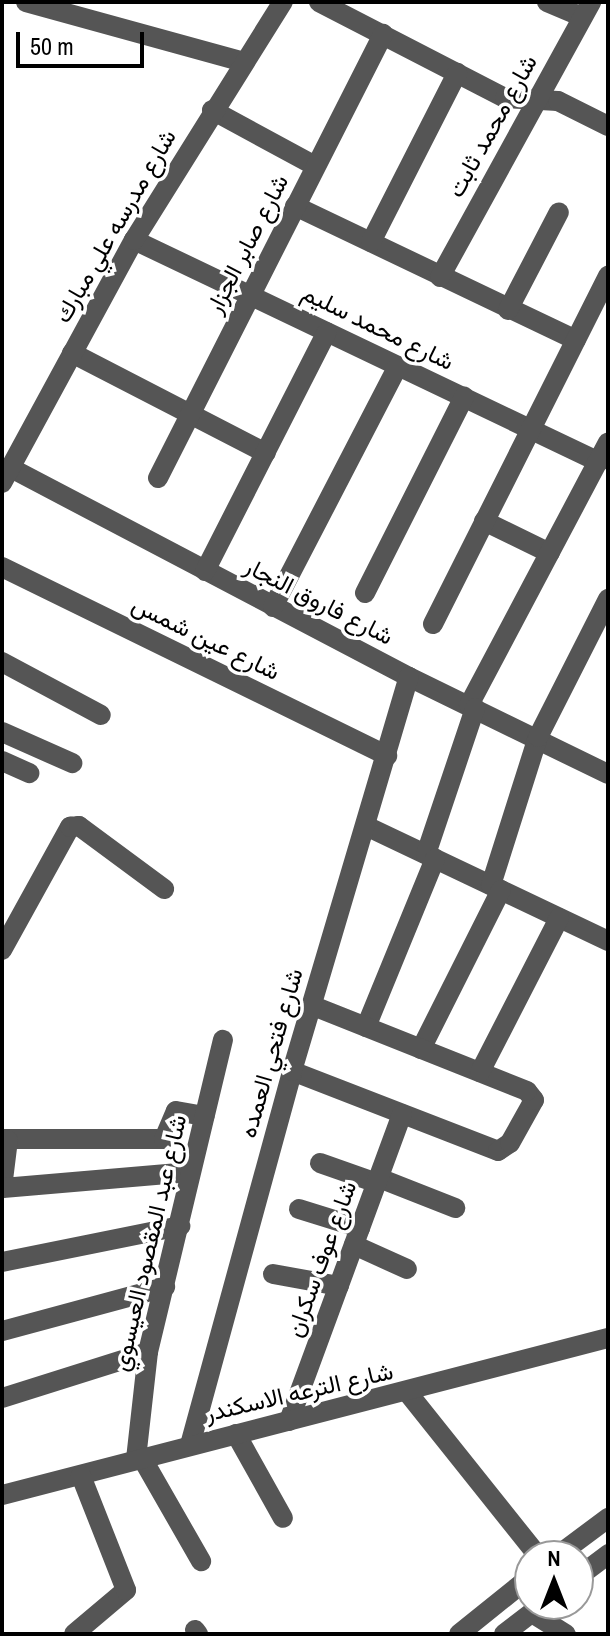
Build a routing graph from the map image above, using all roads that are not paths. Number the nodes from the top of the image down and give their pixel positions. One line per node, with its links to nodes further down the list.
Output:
1 (26, 2): 7 (street)
2 (283, 2): 7 (street, شارع مدرسه علي مبارك)
3 (319, 2): 6 (street)
4 (547, 2): 5 (street)
5 (587, 10): 9 (street, شارع محمد ثابت)
6 (383, 34): 8 (street); 12 (street, شارع صابر الجزار)
7 (244, 62): 10 (street, شارع مدرسه علي مبارك)
8 (457, 73): 9 (street); 16 (street)
9 (535, 98): 11 (street); 18 (street, شارع محمد ثابت)
10 (212, 110): 12 (street); 15 (street, شارع مدرسه علي مبارك)
11 (608, 126)
12 (315, 166): 13 (street, شارع صابر الجزار)
13 (295, 206): 16 (street); 19 (street, شارع صابر الجزار)
14 (559, 212): 20 (street)
15 (134, 240): 19 (street, شارع محمد سليم); 23 (street, شارع مدرسه علي مبارك)
16 (371, 242): 18 (street)
17 (608, 276): 22 (street)
18 (440, 277): 20 (street)
19 (250, 295): 21 (street, شارع محمد سليم); 26 (street, شارع صابر الجزار)
20 (508, 310): 22 (street)
21 (327, 332): 24 (street, شارع محمد سليم); 29 (street)
22 (576, 340): 27 (street)
23 (72, 353): 26 (street); 31 (street, شارع مدرسه علي مبارك)
24 (398, 366): 25 (street, شارع محمد سليم); 39 (street)
25 (464, 397): 27 (street, شارع محمد سليم); 37 (street)
26 (191, 414): 29 (street); 32 (street, شارع صابر الجزار)
27 (532, 430): 30 (street, شارع محمد سليم); 33 (street)
28 (608, 442): 30 (street)
29 (266, 453): 36 (street)
30 (599, 462): 34 (street)
31 (6, 475): 36 (street, شارع فاروق النجار)
32 (158, 478)
33 (484, 521): 34 (street); 40 (street)
34 (550, 553): 43 (street)
35 (2, 567): 47 (street, شارع عين شمس)
36 (205, 571): 39 (street, شارع فاروق النجار)
37 (365, 593)
38 (608, 599): 46 (street)
39 (273, 607): 42 (street, شارع فاروق النجار)
40 (433, 624)
41 (2, 662): 44 (street)
42 (409, 677): 43 (street, شارع فاروق النجار); 47 (street, شارع فتحي العمده)
43 (472, 707): 46 (street, شارع فاروق النجار); 53 (street)
44 (101, 715)
45 (2, 732): 49 (street)
46 (538, 737): 51 (street, شارع فاروق النجار); 54 (street)
47 (387, 756): 52 (street, شارع فتحي العمده)
48 (2, 761): 50 (street)
49 (72, 763)
50 (29, 773)
51 (608, 774)
52 (366, 826): 53 (street); 59 (street, شارع فتحي العمده)
53 (431, 857): 54 (street); 60 (street)
54 (496, 888): 56 (street); 62 (street)
55 (164, 889): 58 (street)
56 (559, 918): 57 (street); 64 (street)
57 (608, 941)
58 (2, 950)
59 (311, 1005): 60 (street); 63 (street, شارع فتحي العمده)
60 (366, 1027): 62 (street)
61 (223, 1040): 66 (street, شارع عبد المقصود العيسوي)
62 (421, 1049): 64 (street)
63 (292, 1071): 65 (street); 88 (street, شارع فتحي العمده)
64 (480, 1072): 65 (street)
65 (402, 1114): 70 (street, شارع عوف سكران)
66 (205, 1116): 67 (street); 69 (street, شارع عبد المقصود العيسوي)
67 (5, 1139): 71 (street)
68 (320, 1163): 70 (street)
69 (190, 1172): 71 (street); 74 (street, شارع عبد المقصود العيسوي)
70 (378, 1180): 72 (street); 75 (street, شارع عوف سكران)
71 (2, 1188)
72 (455, 1208)
73 (299, 1209): 75 (street)
74 (180, 1226): 76 (street); 80 (street, شارع عبد المقصود العيسوي)
75 (357, 1237): 77 (street); 79 (street, شارع عوف سكران)
76 (2, 1262)
77 (407, 1269)
78 (273, 1274): 79 (street)
79 (339, 1286): 86 (street, شارع عوف سكران)
80 (165, 1287): 81 (street); 83 (street, شارع عبد المقصود العيسوي)
81 (2, 1331)
82 (608, 1338): 84 (street, شارع الترعه الاسكندر)
83 (148, 1352): 85 (street); 89 (street, شارع عبد المقصود العيسوي)
84 (408, 1393): 86 (street, شارع الترعه الاسكندر); 94 (street)
85 (2, 1398)
86 (289, 1421): 87 (street, شارع الترعه الاسكندر)
87 (236, 1434): 88 (street, شارع الترعه الاسكندر); 92 (street)
88 (190, 1445): 89 (street, شارع الترعه الاسكندر)
89 (139, 1458): 90 (street, شارع الترعه الاسكندر); 96 (street)
90 (81, 1476): 91 (street, شارع الترعه الاسكندر); 100 (street)
91 (2, 1495)
92 (283, 1518)
93 (608, 1518): 95 (street)
94 (525, 1540)
95 (578, 1540)
96 (201, 1561)
97 (514, 1590): 101 (street)
98 (522, 1620): 102 (street)
99 (551, 1620): 103 (street)
100 (74, 1634)
101 (459, 1634)
102 (504, 1634)
103 (566, 1634)

